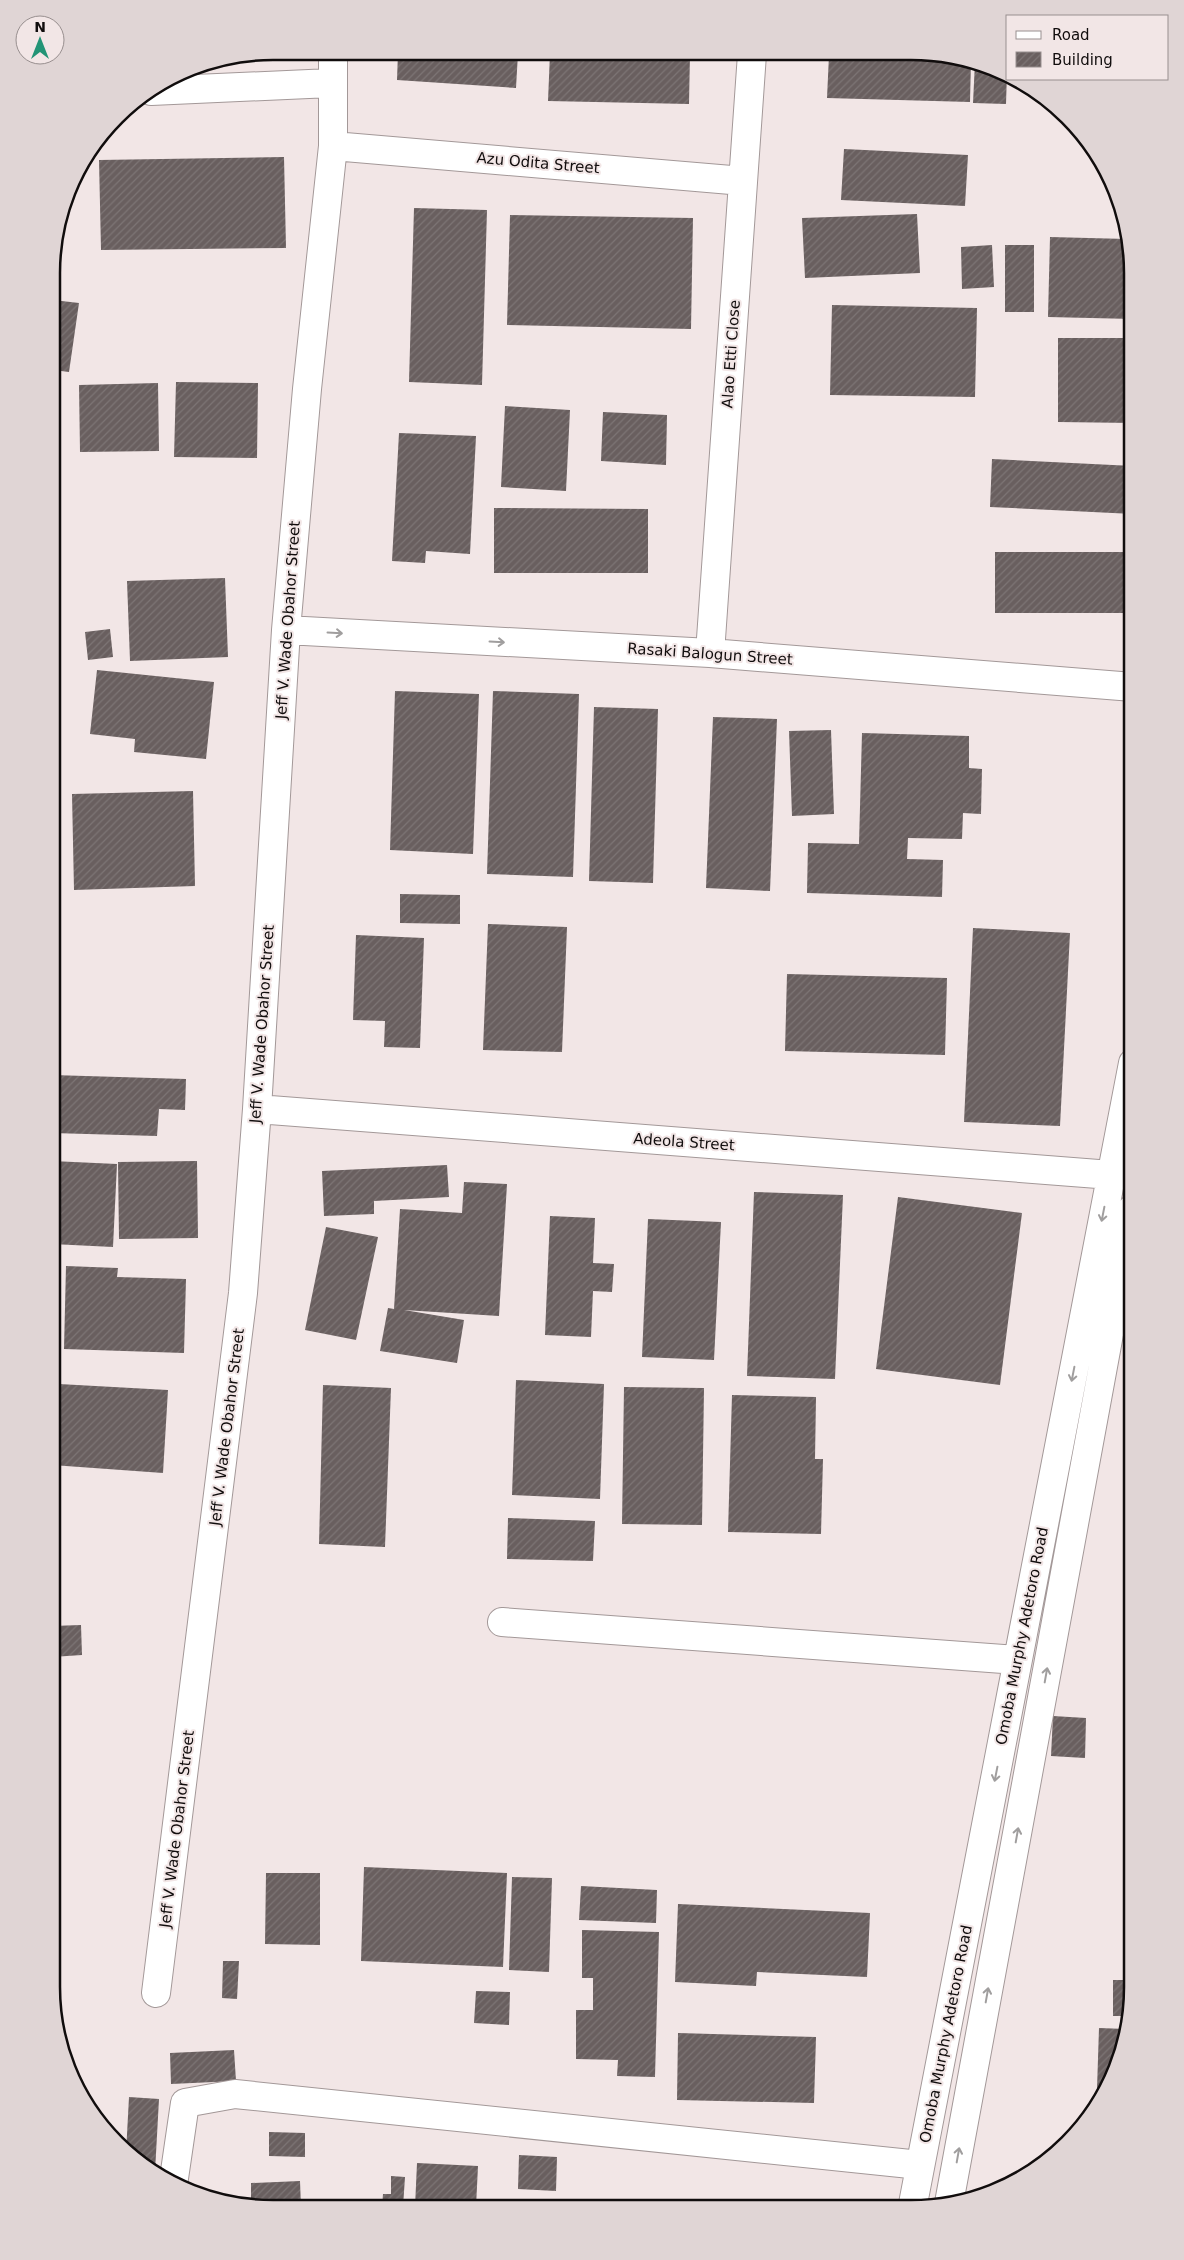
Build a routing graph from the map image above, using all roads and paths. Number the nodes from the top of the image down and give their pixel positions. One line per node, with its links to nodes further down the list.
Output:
1 (332, 60): 3 (street, Jeff V. Wade Obahor Street)
2 (752, 60): 6 (street, Alao Etti Close)
3 (331, 84): 4 (street); 5 (street, Jeff V. Wade Obahor Street)
4 (164, 91)
5 (333, 146): 6 (street, Azu Odita Street); 7 (street, Jeff V. Wade Obahor Street)
6 (743, 181): 8 (street, Alao Etti Close)
7 (286, 630): 8 (street, Rasaki Balogun Street, one-way to 8); 10 (street, Jeff V. Wade Obahor Street)
8 (710, 653): 9 (street, Rasaki Balogun Street)
9 (1124, 686)
10 (258, 1109): 12 (street, Adeola Street); 16 (street, Jeff V. Wade Obahor Street)
11 (1124, 1134): 12 (street, Omoba Murphy Adetoro Road)
12 (1111, 1175): 15 (street, Omoba Murphy Adetoro Road, one-way to 15)
13 (1124, 1252): 19 (street, Omoba Murphy Adetoro Road, one-way to 13)
14 (502, 1622): 15 (street)
15 (1017, 1660): 17 (street, Omoba Murphy Adetoro Road, one-way to 17)
16 (156, 1993)
17 (920, 2165): 18 (street); 20 (street, Omoba Murphy Adetoro Road)
18 (174, 2176)
19 (950, 2196)
20 (914, 2200)

